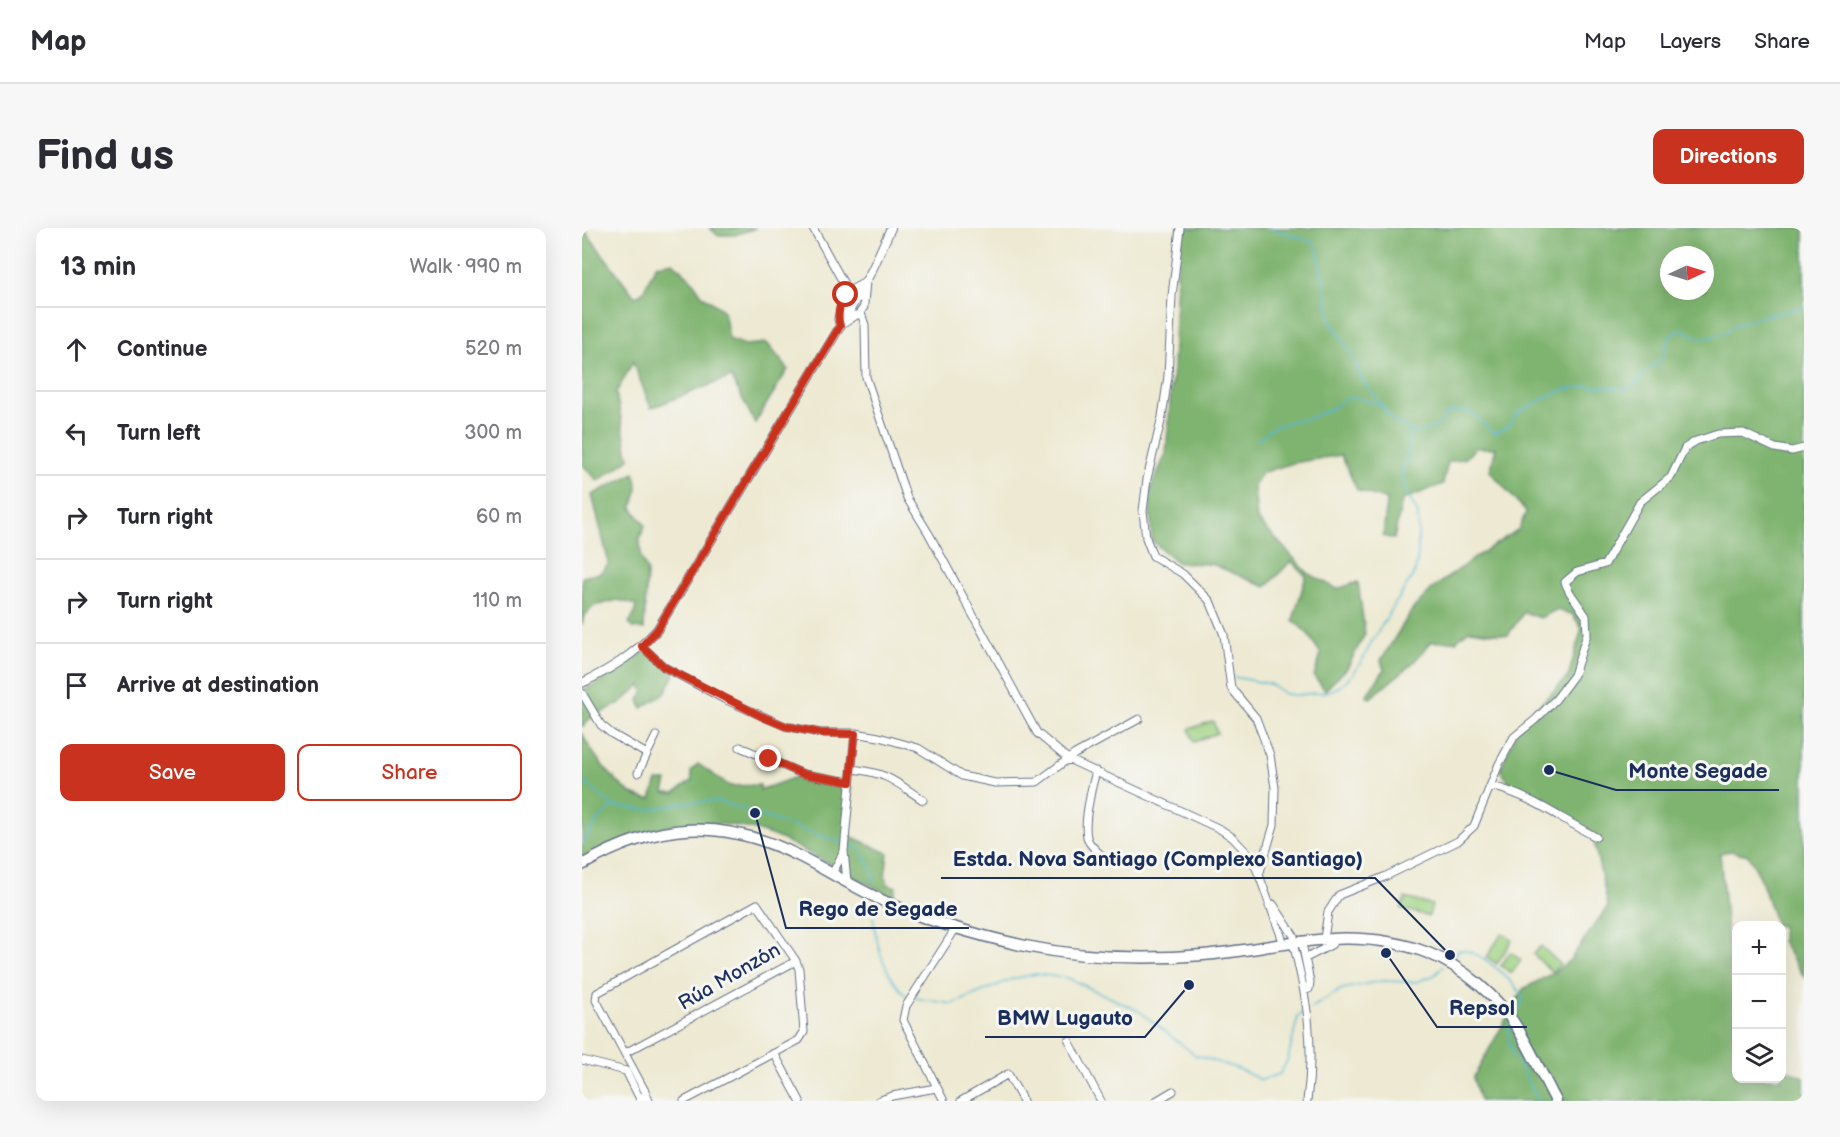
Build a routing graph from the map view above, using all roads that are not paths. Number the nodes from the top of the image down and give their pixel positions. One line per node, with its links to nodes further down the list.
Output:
1 (813, 228): 5 (street)
2 (891, 228): 4 (main road)
3 (1180, 228): 31 (street)
4 (866, 282): 5 (main road); 6 (street)
5 (854, 294): 6 (street); 7 (street); 8 (main road)
6 (864, 303): 8 (street)
7 (841, 306): 8 (street); 9 (street)
8 (854, 314): 9 (main road); 19 (street)
9 (840, 326): 11 (main road)
10 (1804, 448): 24 (street)
11 (642, 646): 12 (main road); 15 (street)
12 (582, 683)
13 (582, 693): 18 (street)
14 (1139, 719): 19 (street)
15 (855, 734): 19 (street); 20 (street)
16 (656, 736): 18 (street)
17 (740, 747): 23 (street)
18 (646, 754): 22 (street)
19 (1068, 759): 21 (street)
20 (852, 770): 23 (street); 25 (street)
21 (1096, 771): 28 (street); 31 (street)
22 (638, 773)
23 (850, 782): 27 (street)
24 (1491, 786): 26 (street); 36 (street)
25 (923, 800)
26 (1596, 837)
27 (844, 851): 30 (street); 32 (street)
28 (1108, 863)
29 (582, 865): 30 (highway)
30 (832, 874): 32 (highway)
31 (1259, 875): 33 (street)
32 (847, 882): 34 (highway)
33 (1269, 906): 37 (street); 37 (street)
34 (956, 928): 37 (highway); 45 (street)
35 (1338, 937): 36 (highway); 38 (street); 57 (highway)
36 (1324, 939): 37 (highway)
37 (1293, 943): 38 (street); 40 (street)
38 (1306, 958): 40 (street)
39 (796, 961): 42 (street, Rúa Monzón); 42 (street, Rúa Monzón); 43 (street)
40 (1305, 990): 56 (street)
41 (1069, 1041): 54 (street)
42 (625, 1053): 47 (street)
43 (774, 1053): 48 (street); 49 (street)
44 (582, 1060): 47 (street)
45 (936, 1088): 50 (street); 51 (street)
46 (1173, 1091): 55 (street)
47 (644, 1099)
48 (684, 1101)
49 (800, 1101)
50 (878, 1101)
51 (944, 1101)
52 (961, 1101): 53 (street)
53 (1023, 1101)
54 (1101, 1101)
55 (1156, 1101)
56 (1307, 1101)
57 (1556, 1101)

